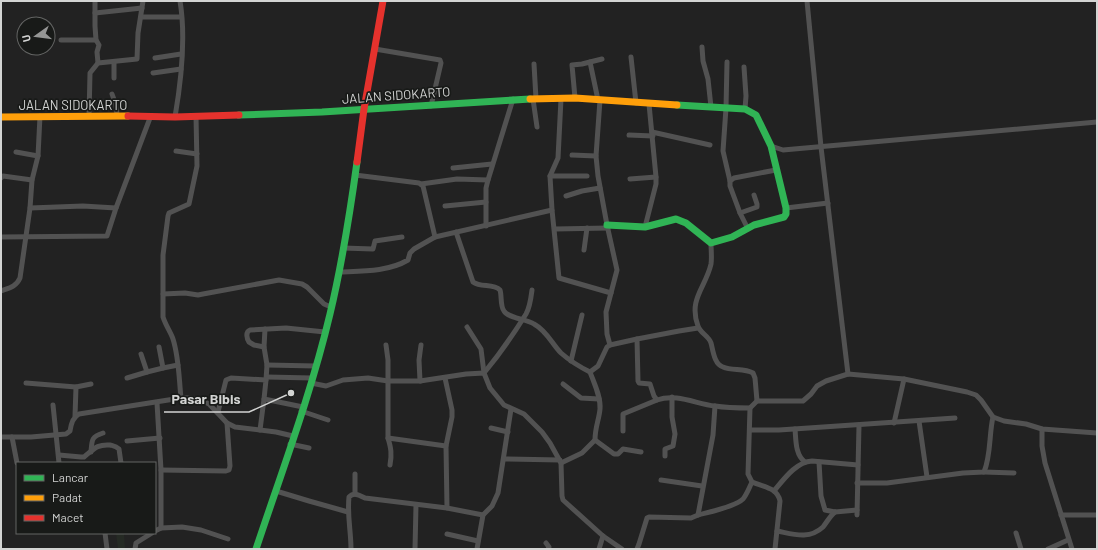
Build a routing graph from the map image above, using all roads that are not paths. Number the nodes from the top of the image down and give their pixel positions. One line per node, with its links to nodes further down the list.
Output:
1 (95, 1): 7 (street)
2 (143, 1): 6 (street)
3 (180, 1): 9 (street)
4 (384, 1): 13 (street)
5 (807, 1): 53 (street)
6 (142, 8): 7 (street); 8 (street)
7 (95, 13): 11 (street)
8 (141, 17): 9 (street); 18 (street)
9 (181, 17): 14 (street)
10 (61, 40): 11 (street)
11 (96, 40): 21 (street)
12 (702, 47): 36 (street)
13 (375, 48): 35 (street); 39 (street)
14 (181, 54): 15 (street); 24 (street)
15 (155, 58)
16 (631, 58): 33 (street)
17 (602, 59): 19 (street)
18 (114, 62): 21 (street); 26 (street)
19 (590, 62): 29 (street); 32 (street)
20 (727, 62): 37 (street)
21 (98, 63): 41 (street)
22 (534, 64): 31 (street)
23 (744, 67): 38 (street)
24 (181, 69): 25 (street); 45 (street)
25 (153, 73)
26 (114, 78)
27 (112, 94): 42 (street)
28 (561, 98): 29 (street, JALAN SIDOKARTO); 31 (street, JALAN SIDOKARTO); 64 (street)
29 (575, 98): 32 (street, JALAN SIDOKARTO)
30 (513, 99): 31 (street, JALAN SIDOKARTO); 35 (street, JALAN SIDOKARTO); 60 (street)
31 (534, 99): 48 (street)
32 (599, 100): 33 (street, JALAN SIDOKARTO); 59 (street)
33 (636, 103): 34 (street, JALAN SIDOKARTO)
34 (649, 104): 36 (street, JALAN SIDOKARTO); 49 (street)
35 (431, 106): 39 (street, JALAN SIDOKARTO)
36 (711, 107): 37 (street, JALAN SIDOKARTO)
37 (726, 108): 38 (street, JALAN SIDOKARTO); 71 (street)
38 (745, 109): 52 (street)
39 (364, 110): 43 (street, JALAN SIDOKARTO); 63 (street)
40 (40, 116): 41 (street, JALAN SIDOKARTO); 44 (street, JALAN SIDOKARTO); 58 (street)
41 (89, 116): 42 (street, JALAN SIDOKARTO)
42 (117, 116): 46 (street, JALAN SIDOKARTO)
43 (196, 116): 45 (street, JALAN SIDOKARTO); 56 (street)
44 (1, 117)
45 (175, 117): 46 (street, JALAN SIDOKARTO)
46 (150, 118): 80 (street)
47 (1097, 122): 53 (street)
48 (537, 127)
49 (652, 134): 50 (street); 51 (street); 66 (street)
50 (629, 135)
51 (710, 146)
52 (771, 146): 53 (street); 62 (street)
53 (821, 148): 77 (street)
54 (176, 151): 56 (street)
55 (16, 152): 58 (street)
56 (197, 154): 102 (street)
57 (572, 155): 59 (street)
58 (38, 156): 68 (street)
59 (596, 156): 73 (street)
60 (492, 164): 61 (street); 69 (street)
61 (453, 168)
62 (776, 170): 71 (street); 81 (street)
63 (355, 175): 72 (street); 96 (street)
64 (550, 176): 65 (street); 82 (street)
65 (587, 176)
66 (656, 177): 70 (street); 86 (street)
67 (1, 178): 68 (street)
68 (32, 180): 79 (street)
69 (488, 180): 72 (street); 76 (street)
70 (630, 180)
71 (730, 181): 83 (street)
72 (421, 184): 94 (street)
73 (600, 188): 75 (street); 85 (street)
74 (754, 195): 83 (street)
75 (566, 196)
76 (486, 202): 78 (street); 84 (street)
77 (828, 204): 81 (street); 125 (street)
78 (445, 206)
79 (30, 208): 80 (street); 91 (street)
80 (116, 208): 91 (street)
81 (786, 208): 89 (street)
82 (552, 210): 84 (street); 88 (street)
83 (740, 213): 89 (street)
84 (486, 226): 90 (street)
85 (607, 226): 86 (street); 87 (street); 101 (street)
86 (645, 227): 95 (street)
87 (587, 228): 88 (street); 97 (street)
88 (555, 229): 101 (street)
89 (748, 229): 95 (street)
90 (456, 232): 94 (street); 105 (street)
91 (25, 236): 93 (street); 100 (street)
92 (402, 236): 96 (street)
93 (1, 237)
94 (434, 237): 98 (street)
95 (710, 243): 107 (street)
96 (343, 248): 98 (street)
97 (584, 250)
98 (339, 272): 103 (street)
99 (532, 290): 105 (street)
100 (1, 291)
101 (611, 293): 113 (street)
102 (163, 294): 103 (street); 118 (street)
103 (331, 307): 109 (street)
104 (582, 315): 117 (street)
105 (522, 319): 117 (street); 124 (street)
106 (467, 327): 124 (street)
107 (698, 328): 110 (street); 142 (street)
108 (265, 329): 109 (street); 114 (street); 114 (street)
109 (325, 332): 120 (street)
110 (637, 339): 113 (street); 141 (street)
111 (386, 345): 131 (street)
112 (421, 345): 132 (street)
113 (610, 345): 123 (street)
114 (264, 346): 119 (street)
115 (159, 347): 121 (street)
116 (141, 354): 122 (street)
117 (570, 361): 123 (street)
118 (178, 365): 121 (street); 138 (street)
119 (268, 365): 120 (street); 127 (street)
120 (316, 366): 130 (street)
121 (163, 368): 122 (street)
122 (147, 372): 126 (street)
123 (590, 372): 140 (street)
124 (484, 373): 128 (street); 148 (street)
125 (848, 374): 129 (street); 142 (street)
126 (127, 378)
127 (267, 378): 130 (street); 139 (street); 149 (street)
128 (445, 378): 132 (street); 176 (street)
129 (904, 379): 151 (street); 156 (street)
130 (311, 381): 131 (street); 147 (street)
131 (388, 381): 132 (street); 172 (street)
132 (420, 381)
133 (26, 383): 136 (street)
134 (91, 384): 136 (street)
135 (563, 384): 140 (street)
136 (76, 387): 150 (street)
137 (672, 397): 141 (street); 145 (street); 181 (street)
138 (181, 398): 143 (street); 149 (street)
139 (264, 399): 147 (street); 161 (street)
140 (599, 399): 173 (street)
141 (657, 400): 163 (street)
142 (757, 401): 146 (street)
143 (156, 403): 150 (street); 171 (street)
144 (53, 404): 167 (street)
145 (715, 406): 146 (street); 201 (street)
146 (750, 408): 162 (street)
147 (302, 409): 153 (street); 168 (street)
148 (511, 409): 164 (street); 187 (street)
149 (218, 412): 155 (street)
150 (75, 416): 167 (street)
151 (993, 417): 160 (street); 193 (street)
152 (955, 418): 154 (street)
153 (328, 420)
154 (919, 421): 156 (street); 196 (street)
155 (227, 423): 161 (street); 192 (street)
156 (894, 423): 157 (street)
157 (859, 425): 159 (street); 191 (street)
158 (491, 428): 164 (street)
159 (795, 429): 162 (street); 188 (street)
160 (1042, 429): 166 (street); 211 (street)
161 (260, 430): 168 (street)
162 (750, 430): 199 (street)
163 (623, 431)
164 (508, 432): 182 (street)
165 (103, 433): 178 (street)
166 (1097, 433)
167 (57, 436): 170 (street); 180 (street)
168 (293, 436): 175 (street)
169 (1, 437): 170 (street)
170 (12, 437): 184 (street)
171 (160, 438): 174 (street); 192 (street)
172 (388, 438): 176 (street); 190 (street)
173 (595, 440): 179 (street); 187 (street)
174 (127, 441)
175 (290, 444): 177 (street); 202 (street)
176 (446, 446): 206 (street)
177 (308, 448)
178 (91, 452): 183 (street); 186 (street)
179 (641, 452)
180 (59, 455): 183 (street); 185 (street)
181 (665, 456)
182 (504, 459): 187 (street); 212 (street)
183 (76, 460)
184 (17, 462)
185 (60, 462)
186 (121, 462)
187 (561, 462): 221 (street)
188 (805, 462): 189 (street); 203 (street)
189 (819, 462): 191 (street); 208 (street)
190 (390, 465)
191 (858, 466): 200 (street)
192 (161, 470): 197 (street)
193 (984, 472): 194 (street); 196 (street)
194 (1014, 473)
195 (355, 474): 204 (street)
196 (927, 477): 200 (street)
197 (158, 478): 213 (street)
198 (661, 480): 201 (street)
199 (752, 482): 203 (street); 210 (street)
200 (858, 483): 208 (street)
201 (702, 486): 210 (street)
202 (276, 490): 207 (street); 229 (street)
203 (774, 491): 215 (street)
204 (355, 494): 205 (street); 207 (street)
205 (416, 505): 206 (street); 231 (street)
206 (447, 508): 212 (street)
207 (348, 512): 230 (street)
208 (835, 512): 215 (street)
209 (1097, 514): 211 (street)
210 (698, 515): 235 (street)
211 (1062, 515): 224 (street)
212 (483, 516): 225 (street)
213 (161, 528): 214 (street); 222 (street)
214 (156, 530)
215 (777, 531): 236 (street)
216 (1016, 532): 237 (street)
217 (105, 534): 227 (street)
218 (138, 534): 223 (street)
219 (150, 534): 223 (street)
220 (447, 534): 225 (street)
221 (603, 536): 233 (street); 234 (street)
222 (228, 539)
223 (139, 540): 228 (street)
224 (1068, 540): 226 (street); 239 (street)
225 (478, 541): 232 (street)
226 (1060, 547): 238 (street)
227 (106, 549)
228 (134, 549)
229 (256, 549)
230 (351, 549)
231 (414, 549)
232 (477, 549)
233 (599, 549)
234 (622, 549)
235 (636, 549)
236 (775, 549)
237 (1021, 549)
238 (1048, 549)
239 (1072, 549)

